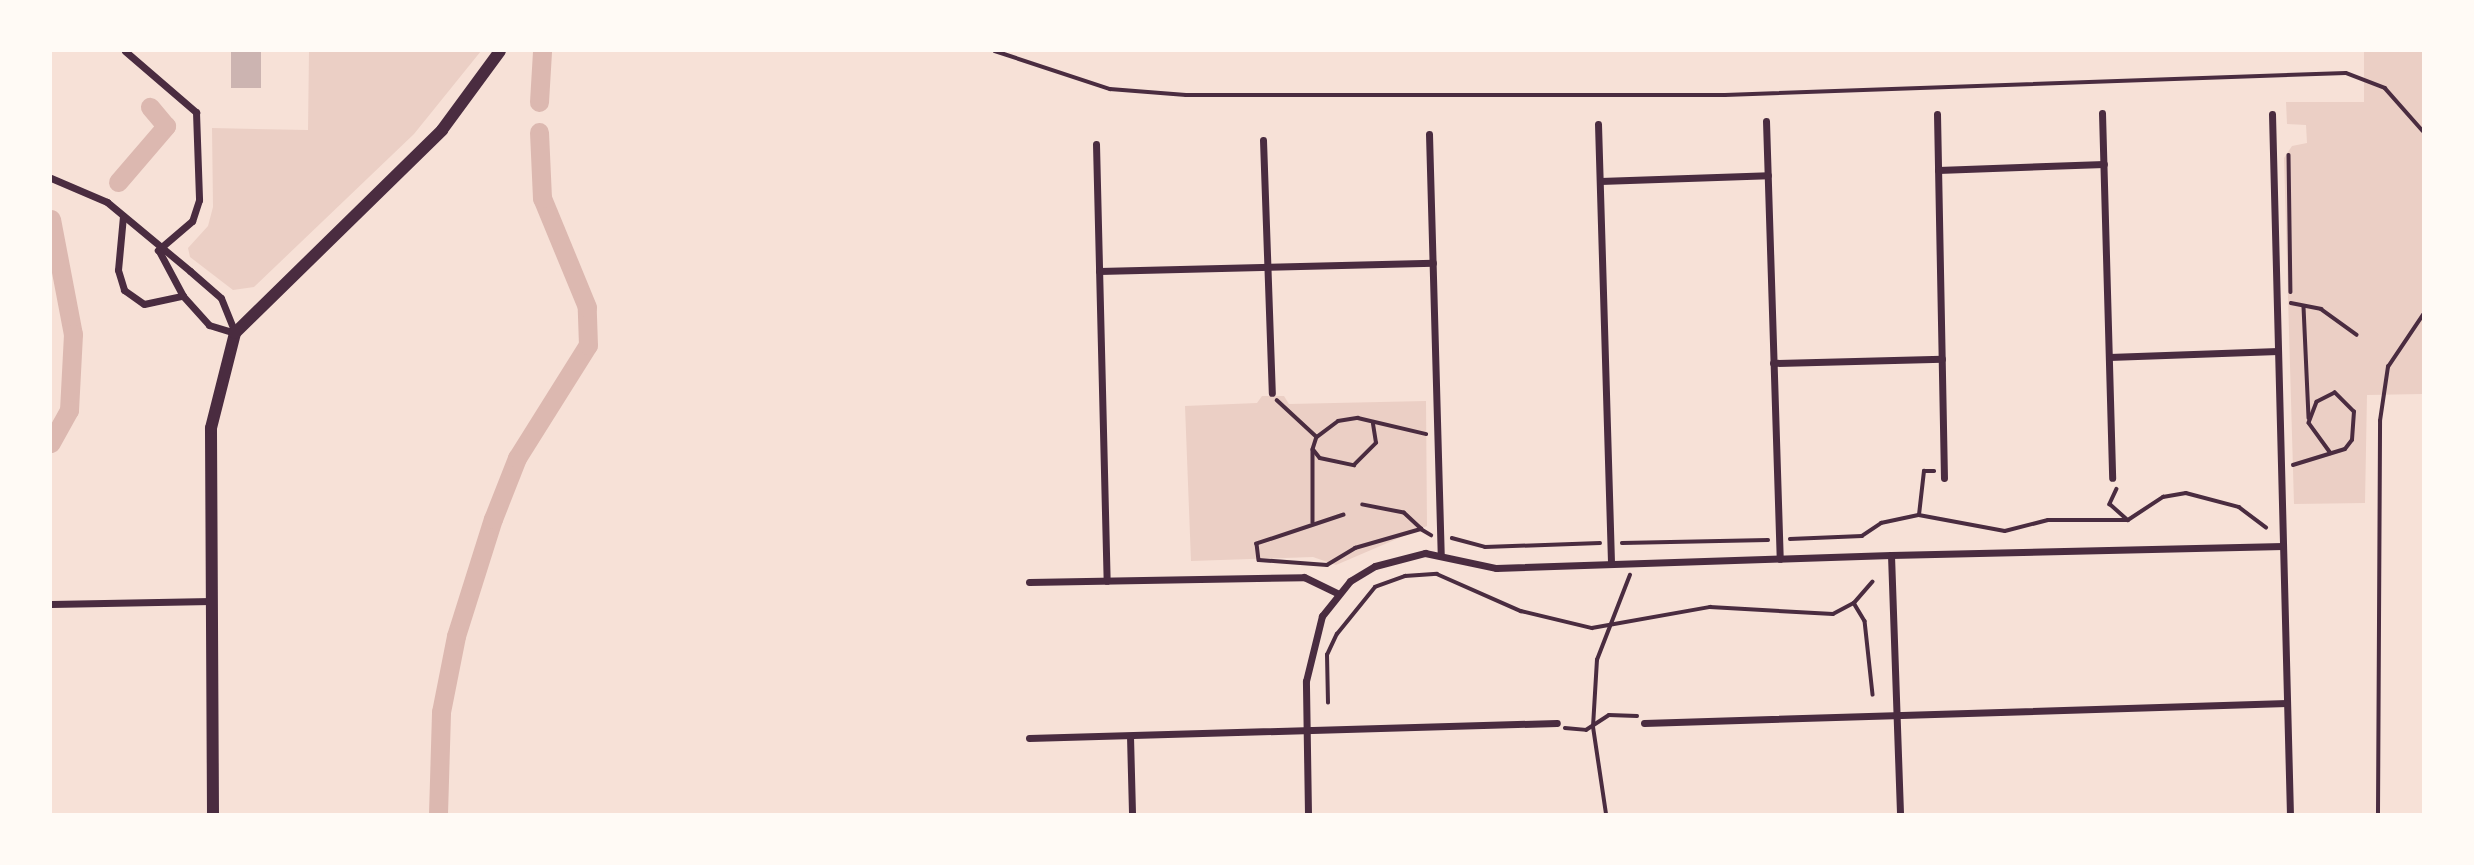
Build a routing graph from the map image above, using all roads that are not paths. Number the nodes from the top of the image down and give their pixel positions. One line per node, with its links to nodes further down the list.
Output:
1 (125, 51): 17 (street)
2 (499, 51): 22 (street)
3 (2102, 113): 11 (street)
4 (1937, 114): 12 (street)
5 (2272, 114): 23 (street)
6 (1766, 121): 13 (street)
7 (1598, 124): 15 (street)
8 (1429, 134): 18 (street)
9 (1263, 141): 19 (street)
10 (1096, 144): 20 (street)
11 (2104, 164): 12 (street); 24 (street)
12 (1938, 170): 25 (street)
13 (1768, 175): 15 (street); 26 (street)
14 (51, 178): 16 (street)
15 (1600, 181): 34 (street)
16 (123, 216): 17 (street); 21 (street)
17 (158, 250): 21 (street); 22 (street)
18 (1433, 263): 19 (street); 31 (street)
19 (1268, 267): 20 (street); 27 (street)
20 (1099, 271): 35 (street)
21 (183, 296): 22 (street)
22 (234, 333): 38 (street)
23 (2278, 351): 24 (street); 30 (street)
24 (2109, 357): 29 (street)
25 (1942, 359): 26 (street); 28 (street)
26 (1773, 363): 33 (street)
27 (1272, 393)
28 (1944, 474)
29 (2112, 478)
30 (2283, 546): 32 (street); 40 (street)
31 (1441, 554): 34 (street); 37 (street)
32 (1891, 555): 33 (street); 41 (street)
33 (1780, 559): 34 (street)
34 (1611, 563)
35 (1107, 580): 36 (street); 37 (street)
36 (1029, 582)
37 (1337, 593): 44 (street)
38 (211, 601): 39 (street); 47 (street)
39 (51, 604)
40 (2287, 704): 41 (street); 51 (street)
41 (1897, 719): 43 (street); 50 (street)
42 (1557, 723): 44 (street)
43 (1644, 723)
44 (1306, 731): 45 (street); 49 (street)
45 (1129, 736): 46 (street); 48 (street)
46 (1029, 738)
47 (213, 814)
48 (1132, 814)
49 (1308, 814)
50 (1900, 814)
51 (2290, 814)

